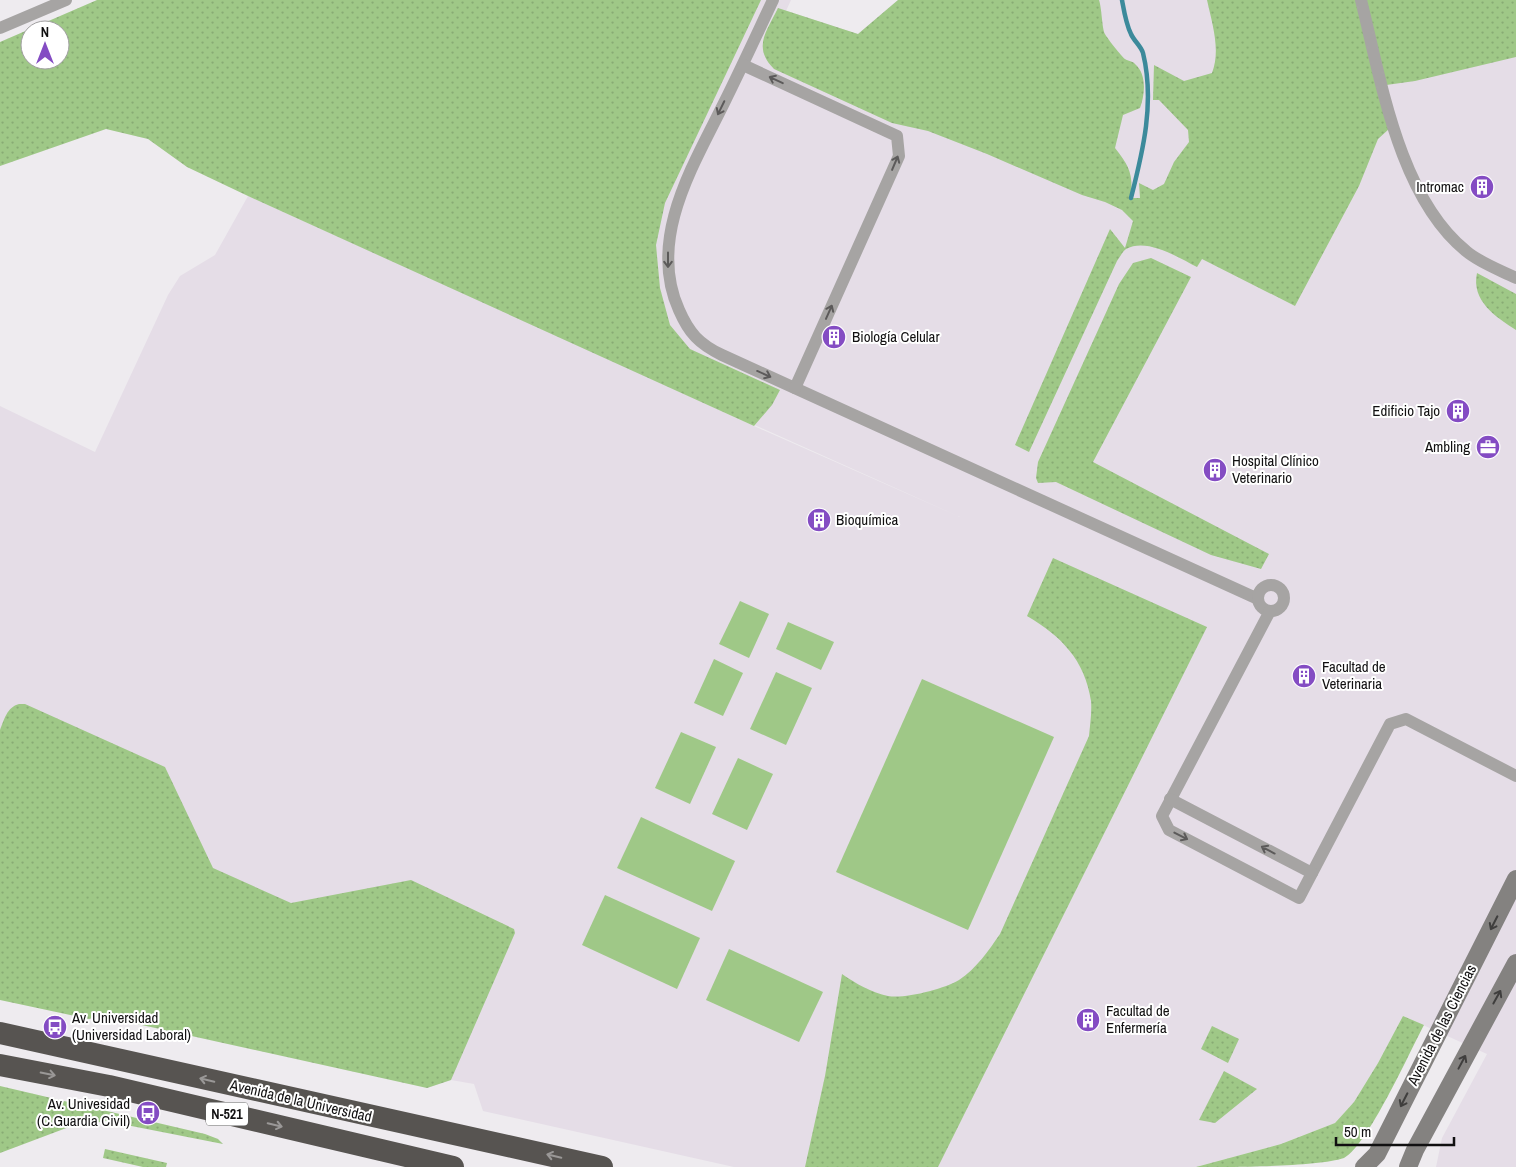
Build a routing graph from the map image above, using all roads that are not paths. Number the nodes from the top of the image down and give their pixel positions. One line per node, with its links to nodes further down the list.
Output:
1 (66, 0): 4 (street)
2 (773, 0): 5 (street)
3 (1361, 0): 6 (street)
4 (0, 28)
5 (743, 64): 7 (street, one-way to 7); 7 (street, one-way to 5)
6 (1516, 278)
7 (795, 388): 8 (street)
8 (1261, 593): 9 (street); 9 (street)
9 (1270, 611): 11 (street)
10 (1516, 776): 12 (street)
11 (1170, 799): 12 (street, one-way to 11); 12 (street, one-way to 12)
12 (1312, 873)
13 (1516, 880): 19 (main road, Avenida de las Ciencias, one-way to 19)
14 (1516, 963): 20 (main road, one-way to 14)
15 (0, 1033): 18 (highway, Avenida de la Universidad / N-521, one-way to 15)
16 (0, 1065): 17 (highway, Avenida de la Universidad / N-521, one-way to 17)
17 (453, 1167)
18 (602, 1167)
19 (1364, 1167)
20 (1408, 1167)

